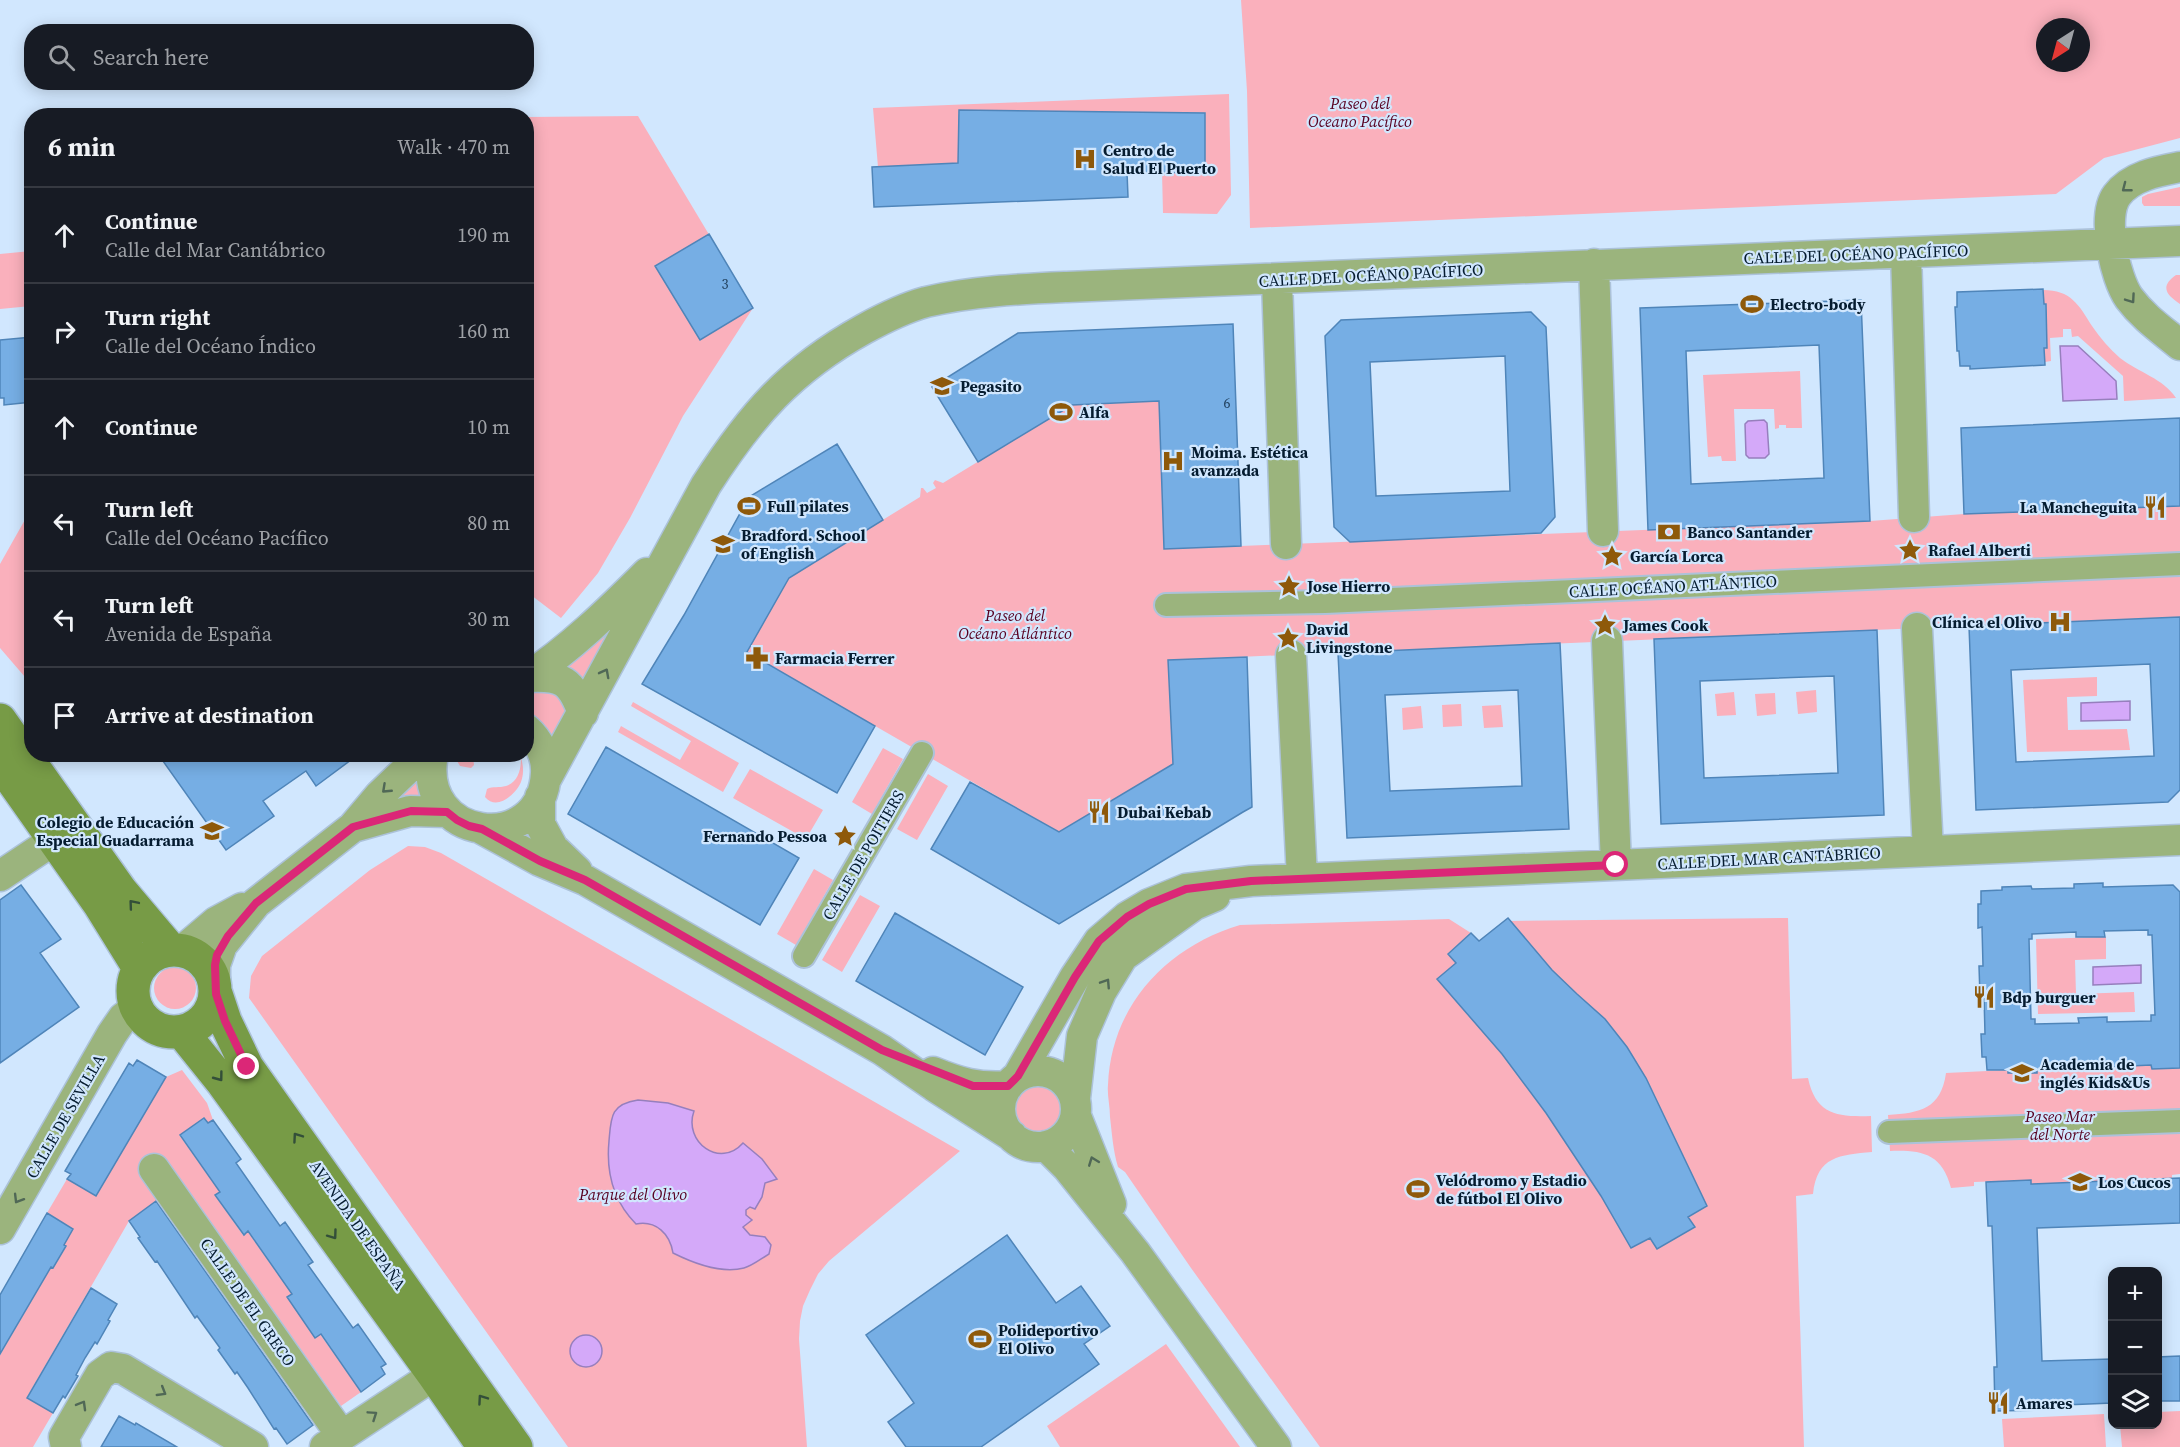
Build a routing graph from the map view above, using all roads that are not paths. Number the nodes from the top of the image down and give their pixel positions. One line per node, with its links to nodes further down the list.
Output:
1 (2180, 167): 3 (street, one-way to 3)
2 (2180, 241): 3 (street, CALLE DEL OCÉANO PACÍFICO)
3 (2112, 244): 4 (street, CALLE DEL OCÉANO PACÍFICO); 7 (street, one-way to 7)
4 (1906, 253): 5 (street, CALLE DEL OCÉANO PACÍFICO); 8 (street)
5 (1594, 264): 6 (street, CALLE DEL OCÉANO PACÍFICO); 9 (street)
6 (1277, 280): 10 (street); 11 (street, CALLE DEL OCÉANO PACÍFICO)
7 (2179, 344)
8 (1914, 517)
9 (1603, 531)
10 (1286, 544)
11 (672, 547): 17 (street, CALLE DEL OCÉANO PACÍFICO); 19 (street, CALLE DEL OCÉANO PACÍFICO, one-way to 11)
12 (2180, 564): 13 (street, CALLE OCÉANO ATLÁNTICO)
13 (1166, 605)
14 (1917, 628): 34 (street)
15 (1607, 641): 35 (street)
16 (1292, 655): 37 (street)
17 (534, 673)
18 (534, 676): 19 (street, CALLE DEL OCÉANO PACÍFICO)
19 (583, 713): 28 (street, CALLE DEL OCÉANO PACÍFICO)
20 (0, 720): 23 (main road, one-way to 20)
21 (534, 738): 28 (street)
22 (922, 753): 42 (street, CALLE DE POITIERS)
23 (24, 754)
24 (30, 762): 41 (main road, one-way to 24)
25 (415, 762): 30 (street, one-way to 30)
26 (432, 762): 29 (street)
27 (0, 763): 32 (main road)
28 (543, 788): 31 (street, CALLE DEL OCÉANO PACÍFICO); 38 (street)
29 (447, 812): 30 (street); 31 (street)
30 (353, 827): 40 (street)
31 (482, 829): 38 (street)
32 (54, 840): 36 (street); 43 (main road)
33 (2180, 840): 34 (street, CALLE DEL MAR CANTÁBRICO)
34 (1928, 851): 35 (street, CALLE DEL MAR CANTÁBRICO)
35 (1616, 865): 37 (street, CALLE DEL MAR CANTÁBRICO)
36 (0, 876)
37 (1302, 879): 39 (street, CALLE DEL MAR CANTÁBRICO)
38 (585, 880): 49 (street)
39 (1251, 881): 44 (street, CALLE DEL MAR CANTÁBRICO); 48 (street, CALLE DEL MAR CANTÁBRICO, one-way to 39)
40 (256, 903): 41 (street); 45 (street)
41 (177, 949): 43 (main road); 45 (main road)
42 (804, 956)
43 (139, 968): 46 (main road)
44 (1075, 977): 48 (street, CALLE DEL MAR CANTÁBRICO); 50 (street, CALLE DEL MAR CANTÁBRICO)
45 (215, 987): 47 (main road); 65 (main road, AVENIDA DE ESPAÑA, one-way to 45)
46 (136, 1008): 47 (main road); 57 (street, CALLE DE SEVILLA, one-way to 57)
47 (182, 1032): 59 (main road, AVENIDA DE ESPAÑA, one-way to 59)
48 (1082, 1036): 51 (street, CALLE DEL MAR CANTÁBRICO)
49 (882, 1050): 50 (street); 54 (street)
50 (1013, 1081): 51 (street); 54 (street)
51 (1076, 1107): 55 (street); 58 (street, one-way to 51)
52 (2180, 1121): 53 (street)
53 (1889, 1132)
54 (1012, 1136): 55 (street)
55 (1046, 1146): 58 (street)
56 (154, 1169): 60 (street, CALLE DE EL GRECO)
57 (0, 1229)
58 (1135, 1252): 61 (street)
59 (434, 1374): 60 (street, one-way to 59); 64 (main road, AVENIDA DE ESPAÑA)
60 (333, 1441)
61 (1273, 1445)
62 (66, 1447): 63 (street, one-way to 63)
63 (253, 1447)
64 (484, 1447)
65 (516, 1447)

